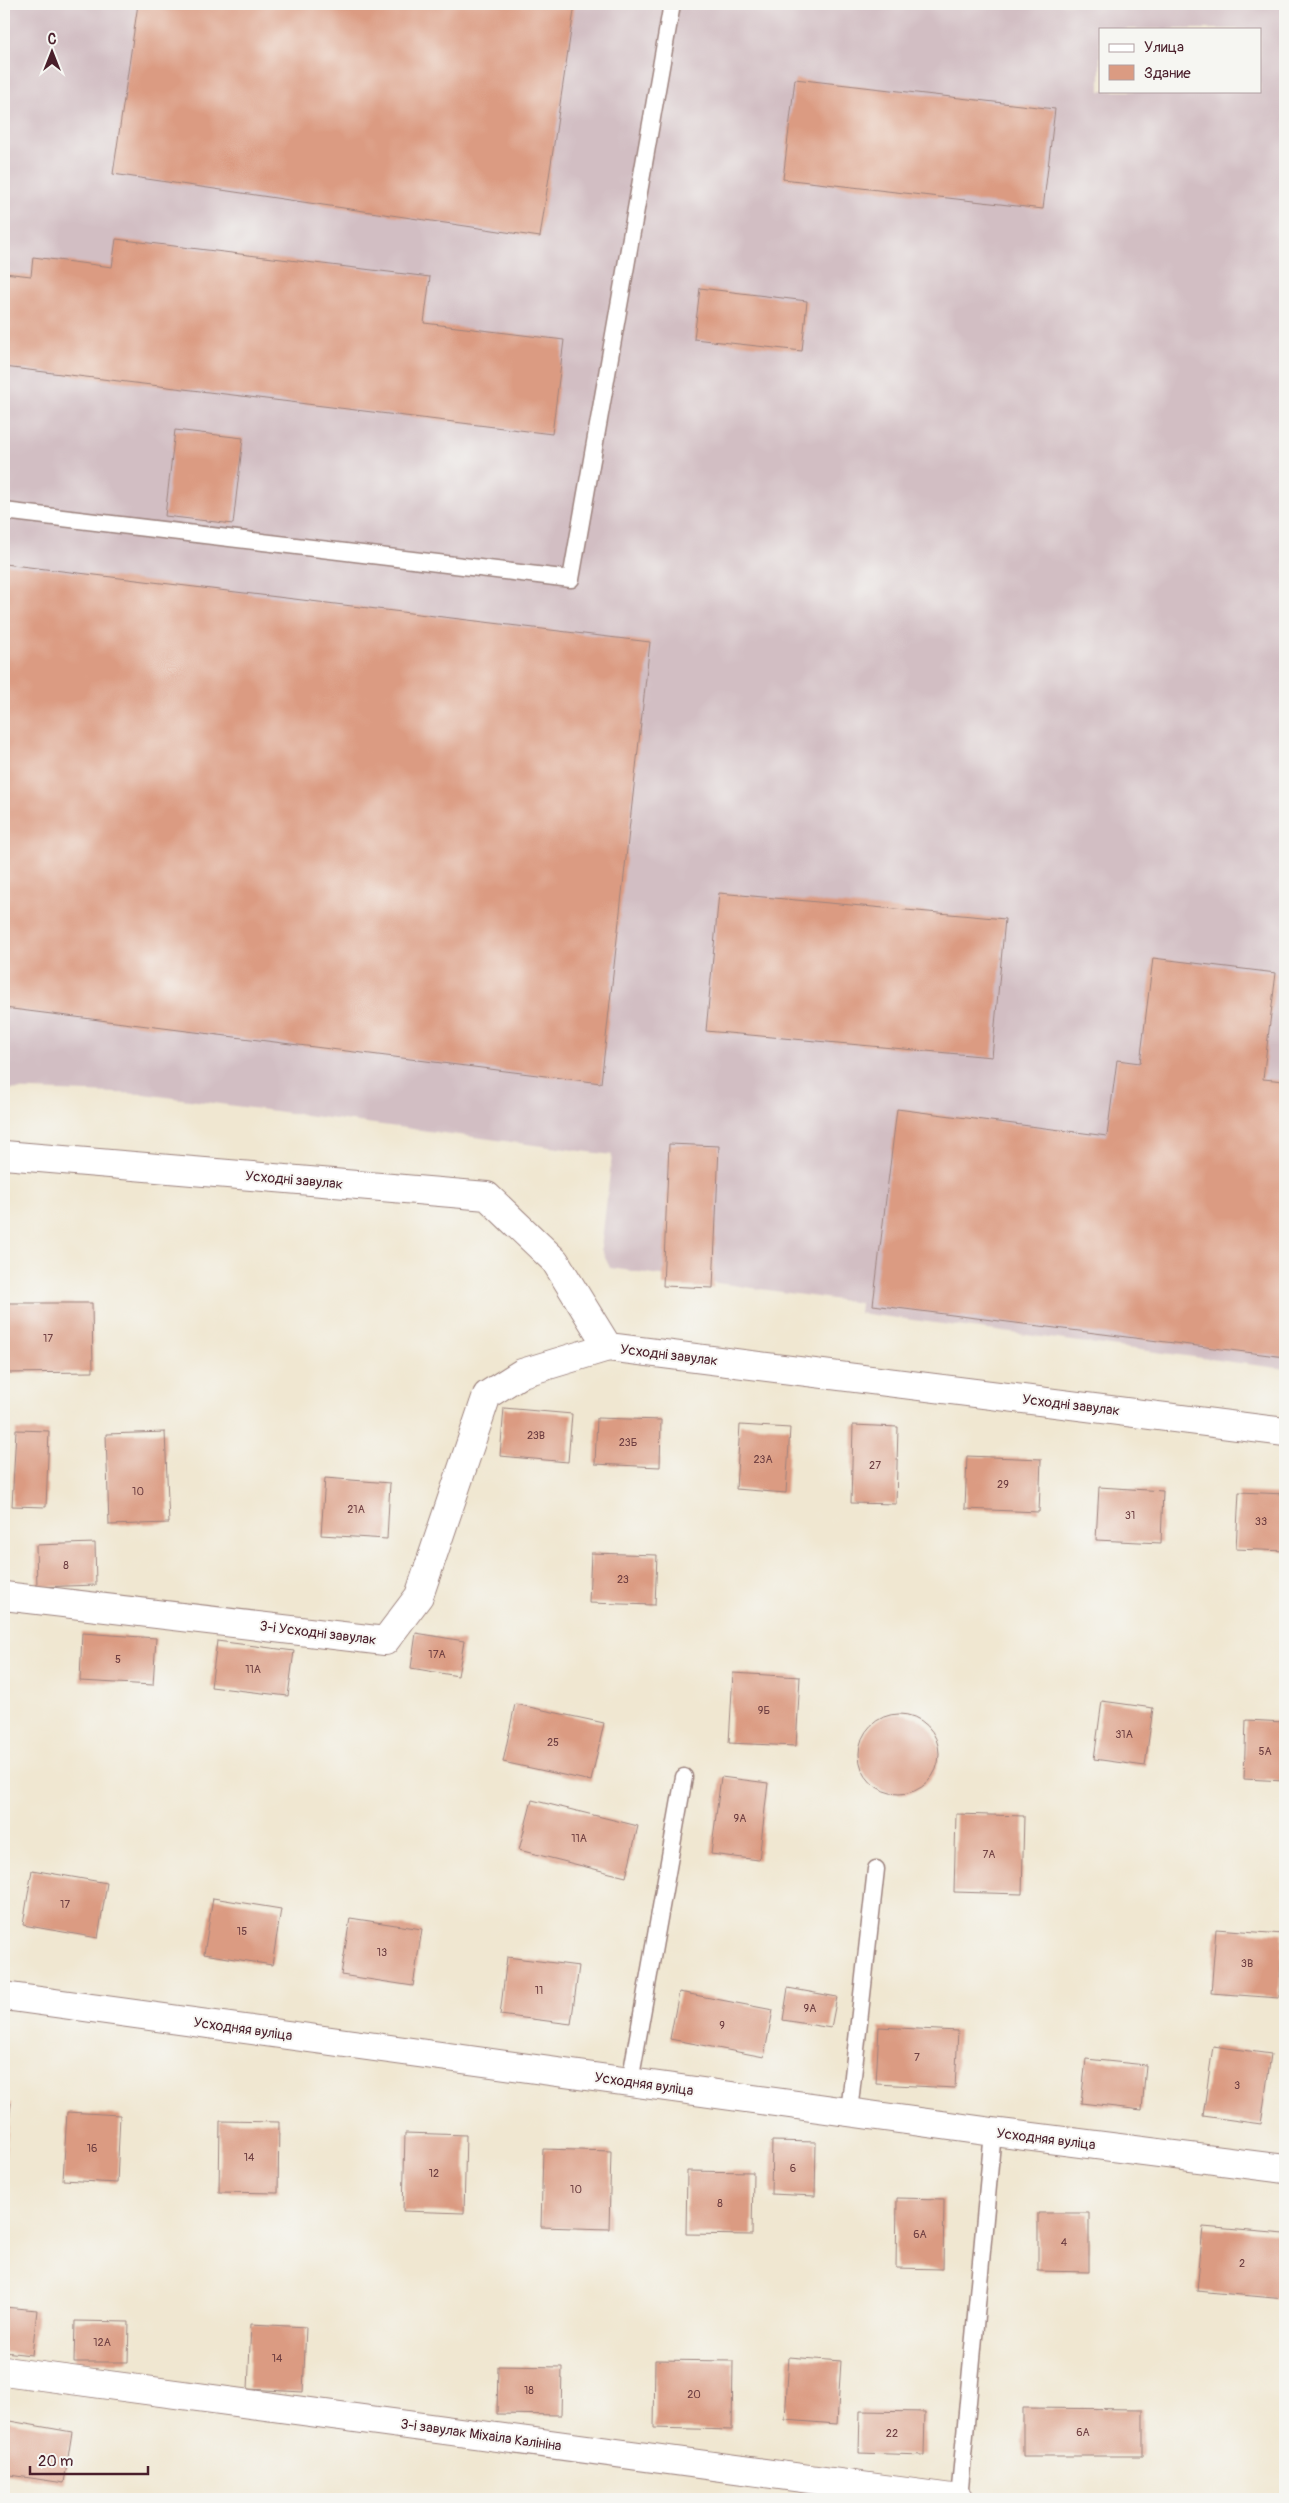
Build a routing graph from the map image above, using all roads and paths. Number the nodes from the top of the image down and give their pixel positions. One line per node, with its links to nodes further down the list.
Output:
1 (672, 4): 2 (lane)
2 (4, 511)
3 (4, 1155): 4 (street, Усходні завулак)
4 (608, 1347): 5 (street, Усходні завулак); 6 (street, 3-і Усходні завулак)
5 (1285, 1432)
6 (4, 1596)
7 (684, 1777): 10 (lane)
8 (876, 1869): 11 (lane)
9 (4, 1996): 10 (street, Усходняя вуліца)
10 (630, 2082): 11 (street, Усходняя вуліца)
11 (849, 2112): 12 (street, Усходняя вуліца)
12 (993, 2132): 13 (street, Усходняя вуліца); 15 (lane)
13 (1285, 2169)
14 (4, 2371): 15 (street, 3-і завулак Міхаіла Калініна)
15 (958, 2499)

